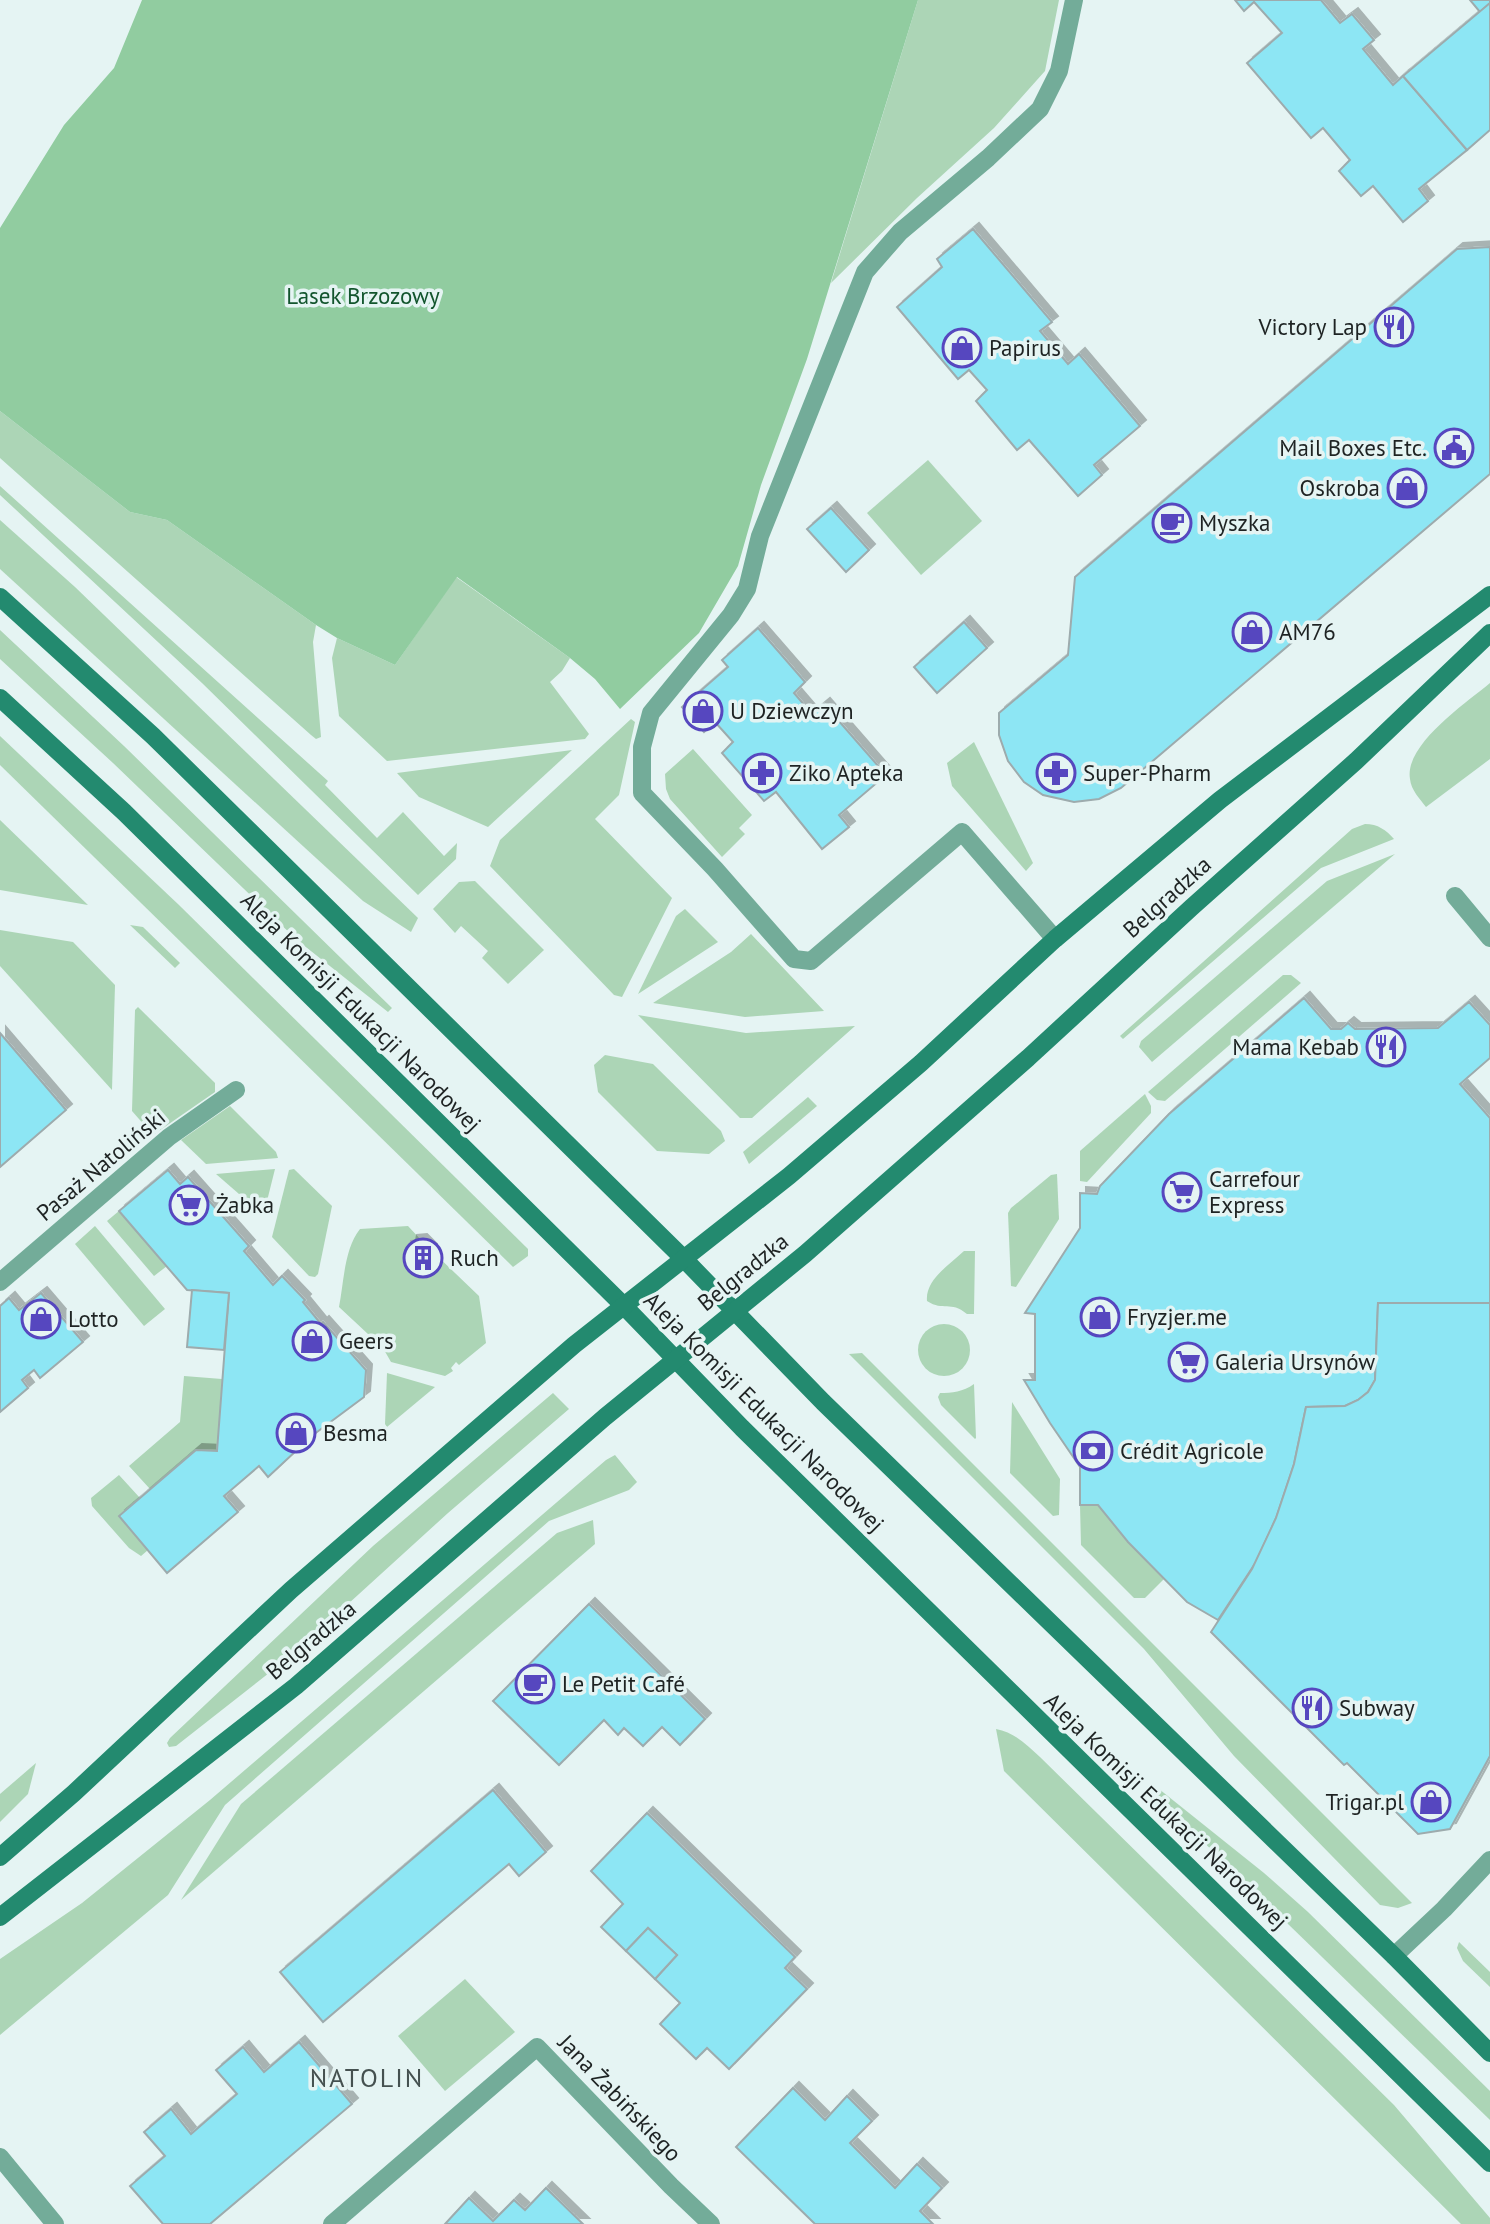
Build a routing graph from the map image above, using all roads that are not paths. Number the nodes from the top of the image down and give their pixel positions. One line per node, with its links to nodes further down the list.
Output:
1 (1074, 0): 7 (street)
2 (1490, 594): 7 (street, Belgradzka)
3 (0, 597): 10 (street)
4 (1490, 633): 13 (street, Belgradzka)
5 (0, 698): 12 (street, Aleja Komisji Edukacji Narodowej)
6 (1455, 896): 8 (street)
7 (1055, 939): 10 (street, Belgradzka)
8 (1490, 939)
9 (236, 1090): 11 (street, Pasaż Natoliński)
10 (684, 1259): 12 (street, Belgradzka); 13 (street)
11 (0, 1282)
12 (623, 1305): 14 (street, Aleja Komisji Edukacji Narodowej); 15 (street, Belgradzka)
13 (735, 1311): 14 (street, Belgradzka); 18 (street)
14 (675, 1360): 17 (street, Belgradzka); 21 (street, Aleja Komisji Edukacji Narodowej)
15 (0, 1857)
16 (1490, 1860): 18 (street)
17 (0, 1917)
18 (1394, 1956): 19 (street)
19 (1490, 2053)
20 (0, 2157): 22 (street)
21 (1490, 2163)
22 (55, 2224)
23 (332, 2224): 24 (street, Jana Żabińskiego)
24 (711, 2224)

